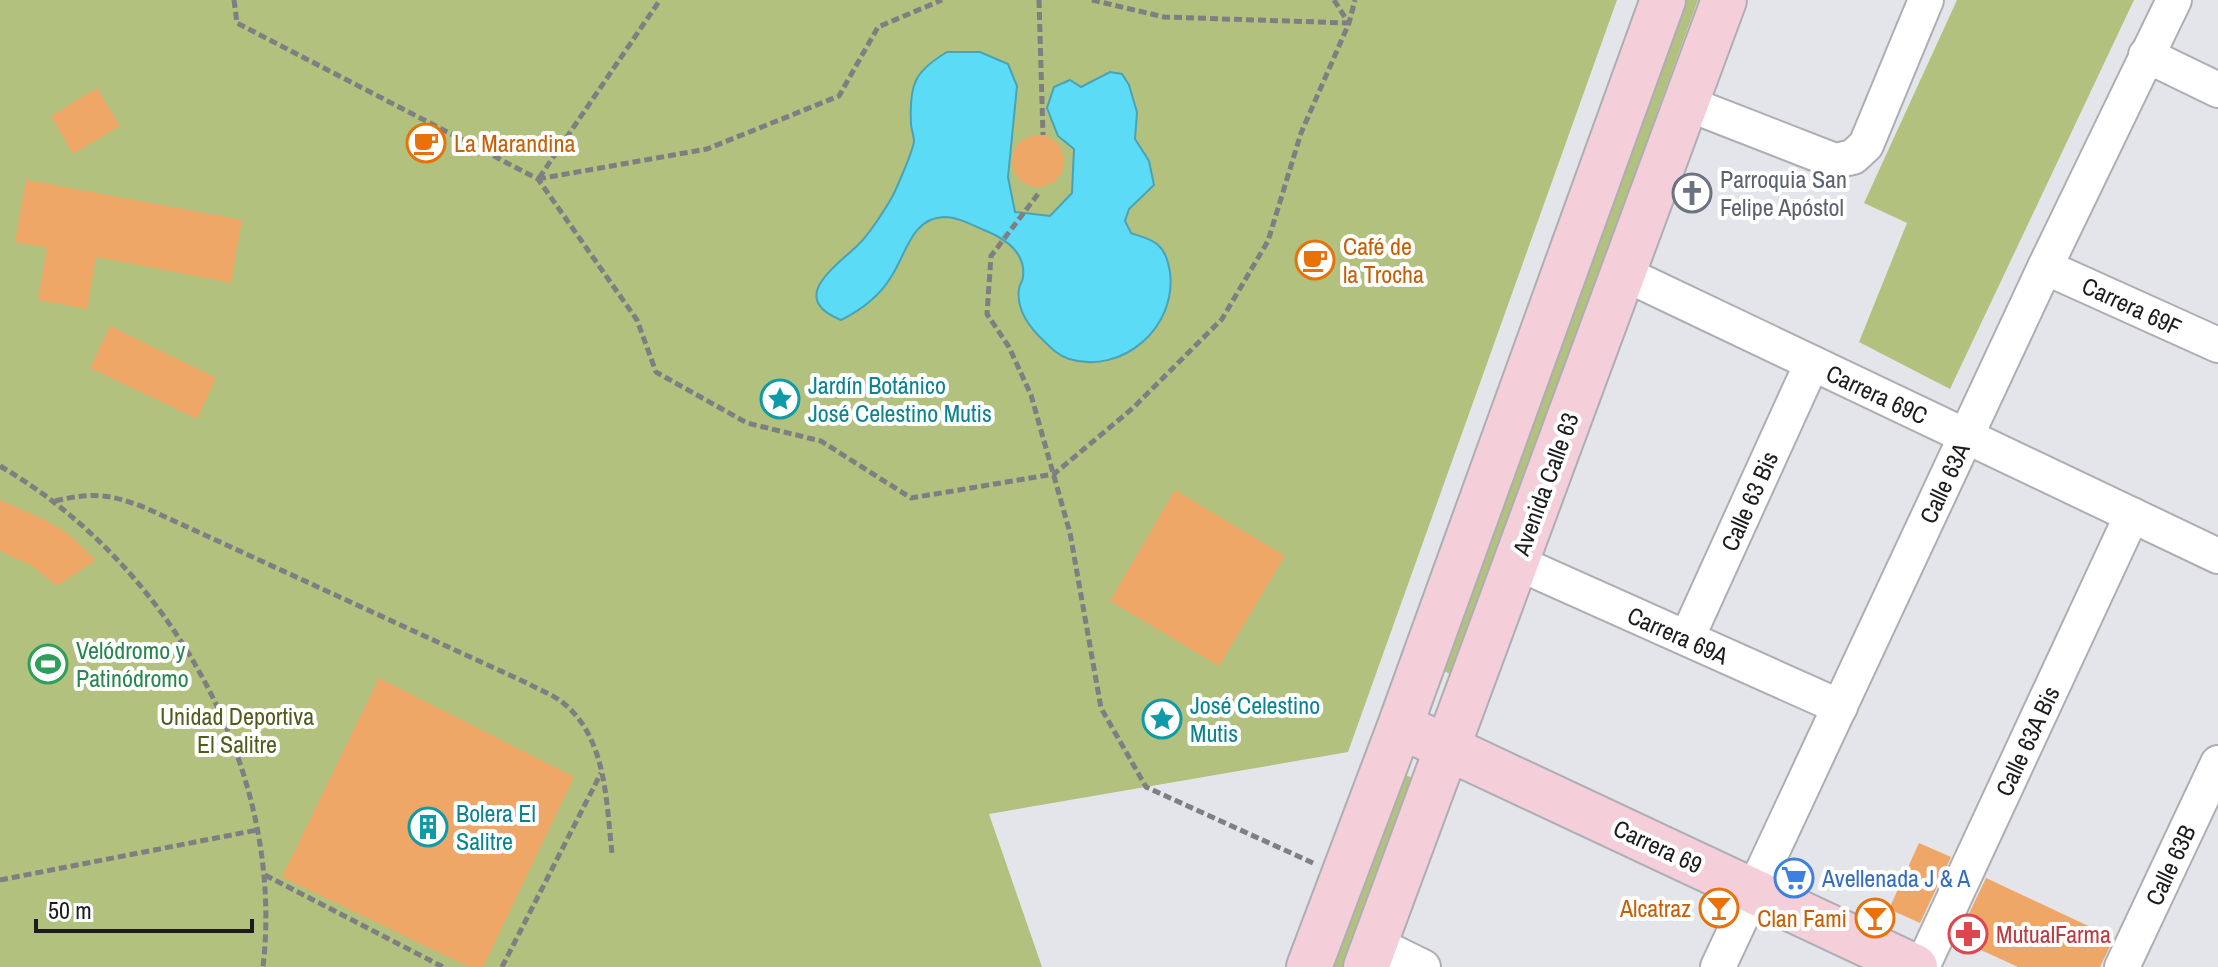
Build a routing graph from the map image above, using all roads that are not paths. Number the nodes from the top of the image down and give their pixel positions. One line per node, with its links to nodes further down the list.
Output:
1 (1663, 0): 18 (main road)
2 (1724, 0): 7 (main road, Avenida Calle 63)
3 (1926, 0): 7 (street)
4 (2174, 0): 5 (street, Calle 63A)
5 (2146, 55): 6 (street); 8 (street, Calle 63A)
6 (2218, 90)
7 (1686, 103): 9 (main road, Avenida Calle 63)
8 (2045, 267): 10 (street, Carrera 69F); 12 (street, Calle 63A)
9 (1623, 273): 11 (street, Carrera 69C); 15 (main road, Avenida Calle 63)
10 (2218, 345)
11 (1812, 363): 12 (street, Carrera 69C); 16 (street, Calle 63 Bis)
12 (1966, 437): 13 (street, Carrera 69C); 17 (street, Calle 63A)
13 (2132, 515): 14 (street, Carrera 69C); 27 (street, Calle 63A Bis)
14 (2218, 556)
15 (1516, 562): 16 (street, Carrera 69A); 19 (main road, Avenida Calle 63)
16 (1687, 638): 17 (street, Carrera 69A)
17 (1840, 707): 21 (street, Calle 63A)
18 (1400, 726): 19 (main road, Carrera 69); 23 (main road)
19 (1447, 748): 21 (main road, Carrera 69); 22 (main road, Avenida Calle 63)
20 (2218, 763): 28 (street, Calle 63B)
21 (1754, 891): 25 (street, Calle 63A); 26 (main road, Carrera 69)
22 (1370, 955): 24 (street)
23 (1309, 967)
24 (1423, 967)
25 (1718, 967)
26 (1915, 967)
27 (1922, 967)
28 (2122, 967)

